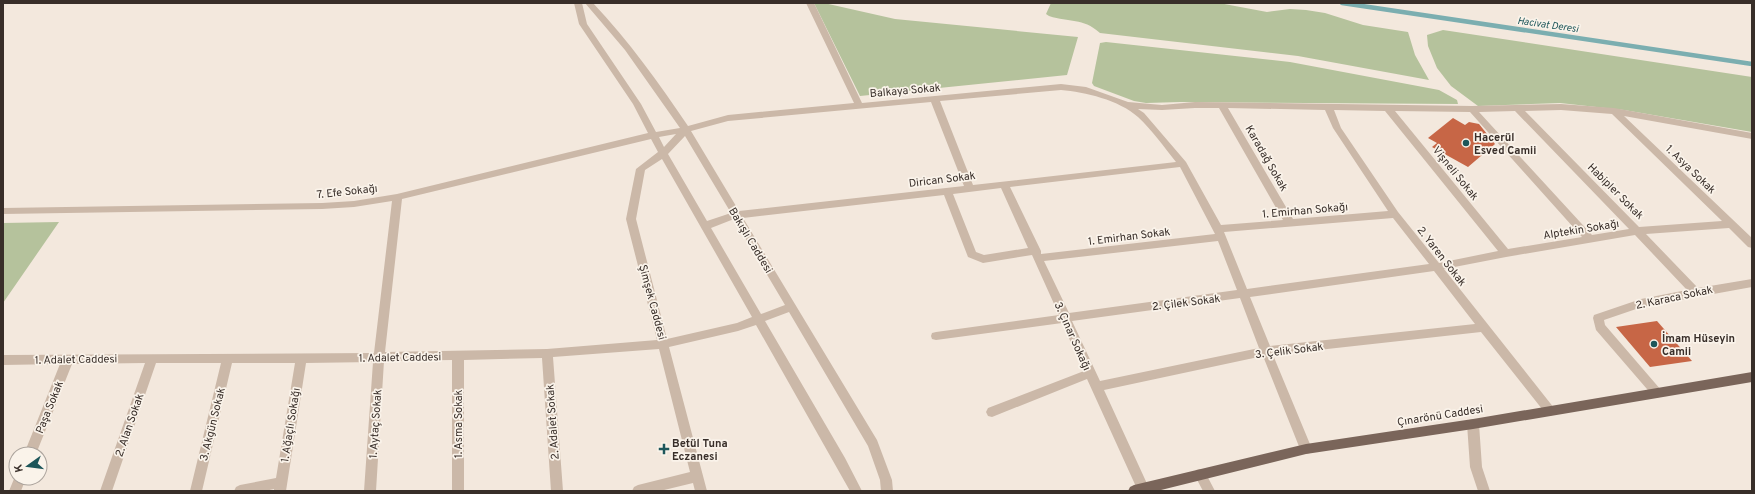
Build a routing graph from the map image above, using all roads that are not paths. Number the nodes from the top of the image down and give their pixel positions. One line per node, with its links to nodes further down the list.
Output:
1 (578, 3): 14 (street)
2 (589, 3): 13 (street, Bakışlı Caddesi)
3 (810, 3): 6 (street)
4 (934, 98): 5 (street, Balkaya Sokak); 6 (street, Balkaya Sokak); 19 (street)
5 (1124, 104): 7 (street); 17 (street)
6 (858, 105): 13 (street, Balkaya Sokak)
7 (1222, 106): 8 (street); 25 (street, Karadağ Sokak)
8 (1328, 107): 9 (street); 23 (street, 2. Yaren Sokak)
9 (1388, 108): 11 (street); 32 (street, Vişneli Sokak)
10 (1517, 108): 11 (street); 12 (street); 28 (street, Habipler Sokak)
11 (1472, 110): 30 (street)
12 (1614, 112): 15 (street); 26 (street, 1. Asya Sokak)
13 (686, 130): 14 (street, 7. Efe Sokağı); 16 (street, Şimşek Caddesi); 24 (street, Bakışlı Caddesi)
14 (653, 135): 16 (street); 21 (street, 7. Efe Sokağı)
15 (1752, 136)
16 (663, 153): 27 (street); 43 (street, Şimşek Caddesi)
17 (1183, 164): 18 (street, Dirican Sokak); 29 (street)
18 (1004, 184): 19 (street, Dirican Sokak); 33 (street, 3. Çınar Sokağı)
19 (970, 188): 20 (street, Dirican Sokak)
20 (947, 190): 24 (street, Dirican Sokak); 33 (street, 1. Emirhan Sokak)
21 (396, 197): 22 (street, 7. Efe Sokağı); 47 (street, 1. Aytaç Sokak)
22 (3, 211)
23 (1394, 214): 25 (street, 1. Emirhan Sokağı); 34 (street, 2. Yaren Sokak)
24 (736, 215): 27 (street, Dirican Sokak); 38 (street, Bakışlı Caddesi)
25 (1290, 223): 29 (street, 1. Emirhan Sokağı)
26 (1732, 224): 28 (street, Alptekin Sokağı); 31 (street, 1. Asya Sokak)
27 (705, 226): 40 (street)
28 (1639, 231): 30 (street, Alptekin Sokağı); 36 (street, Habipler Sokak)
29 (1220, 233): 33 (street, 1. Emirhan Sokak); 37 (street)
30 (1590, 239): 32 (street, Alptekin Sokağı)
31 (1752, 244)
32 (1506, 253): 34 (street, Alptekin Sokağı)
33 (1037, 255): 39 (street, 3. Çınar Sokağı)
34 (1436, 267): 37 (street, 2. Çilek Sokak); 41 (street, 2. Yaren Sokak)
35 (1752, 283): 36 (street, 2. Karaca Sokak)
36 (1696, 292): 56 (street, 2. Karaca Sokak)
37 (1244, 295): 39 (street, 2. Çilek Sokak); 44 (street)
38 (791, 307): 40 (street, 1. Adalet Caddesi); 75 (street, Bakışlı Caddesi)
39 (1066, 318): 42 (street, 2. Çilek Sokak); 53 (street, 3. Çınar Sokağı)
40 (758, 319): 43 (street, 1. Adalet Caddesi); 74 (street)
41 (1484, 327): 44 (street, 3. Çelik Sokak); 57 (street, 2. Yaren Sokak)
42 (936, 336)
43 (664, 344): 45 (street, 1. Adalet Caddesi); 63 (street, Şimşek Caddesi)
44 (1266, 352): 55 (street, 3. Çelik Sokak); 61 (street)
45 (547, 353): 46 (street, 1. Adalet Caddesi); 71 (street, 2. Adalet Sokak)
46 (458, 356): 47 (street, 1. Adalet Caddesi); 70 (street, 1. Asma Sokak)
47 (379, 357): 51 (street, 1. Adalet Caddesi); 69 (street, 1. Aytaç Sokak)
48 (228, 358): 50 (street, 1. Adalet Caddesi); 51 (street, 1. Adalet Caddesi); 67 (street, 3. Akgün Sokak)
49 (68, 359): 50 (street, 1. Adalet Caddesi); 52 (street, 1. Adalet Caddesi); 60 (street, Paşa Sokak)
50 (152, 359): 66 (street, 2. Alan Sokak)
51 (301, 359): 64 (street, 1. Ağaçlı Sokağı)
52 (3, 360)
53 (1090, 373): 55 (street, 3. Çınar Sokağı); 58 (street)
54 (1752, 377): 56 (main road, Çınarönü Caddesi)
55 (1096, 387): 65 (street, 3. Çınar Sokağı)
56 (1657, 393): 57 (main road, Çınarönü Caddesi)
57 (1550, 411): 59 (main road, Çınarönü Caddesi)
58 (992, 412)
59 (1473, 424): 61 (main road, Çınarönü Caddesi); 77 (street)
60 (33, 446)
61 (1306, 449): 62 (main road, Çınarönü Caddesi)
62 (1200, 474): 65 (main road, Çınarönü Caddesi); 76 (street)
63 (697, 476): 72 (street); 73 (street, Şimşek Caddesi)
64 (281, 486): 68 (street)
65 (1138, 490)
66 (106, 491)
67 (196, 491)
68 (240, 491)
69 (370, 491)
70 (458, 491)
71 (557, 491)
72 (638, 491)
73 (701, 491)
74 (856, 491)
75 (887, 491)
76 (1209, 491)
77 (1484, 491)

